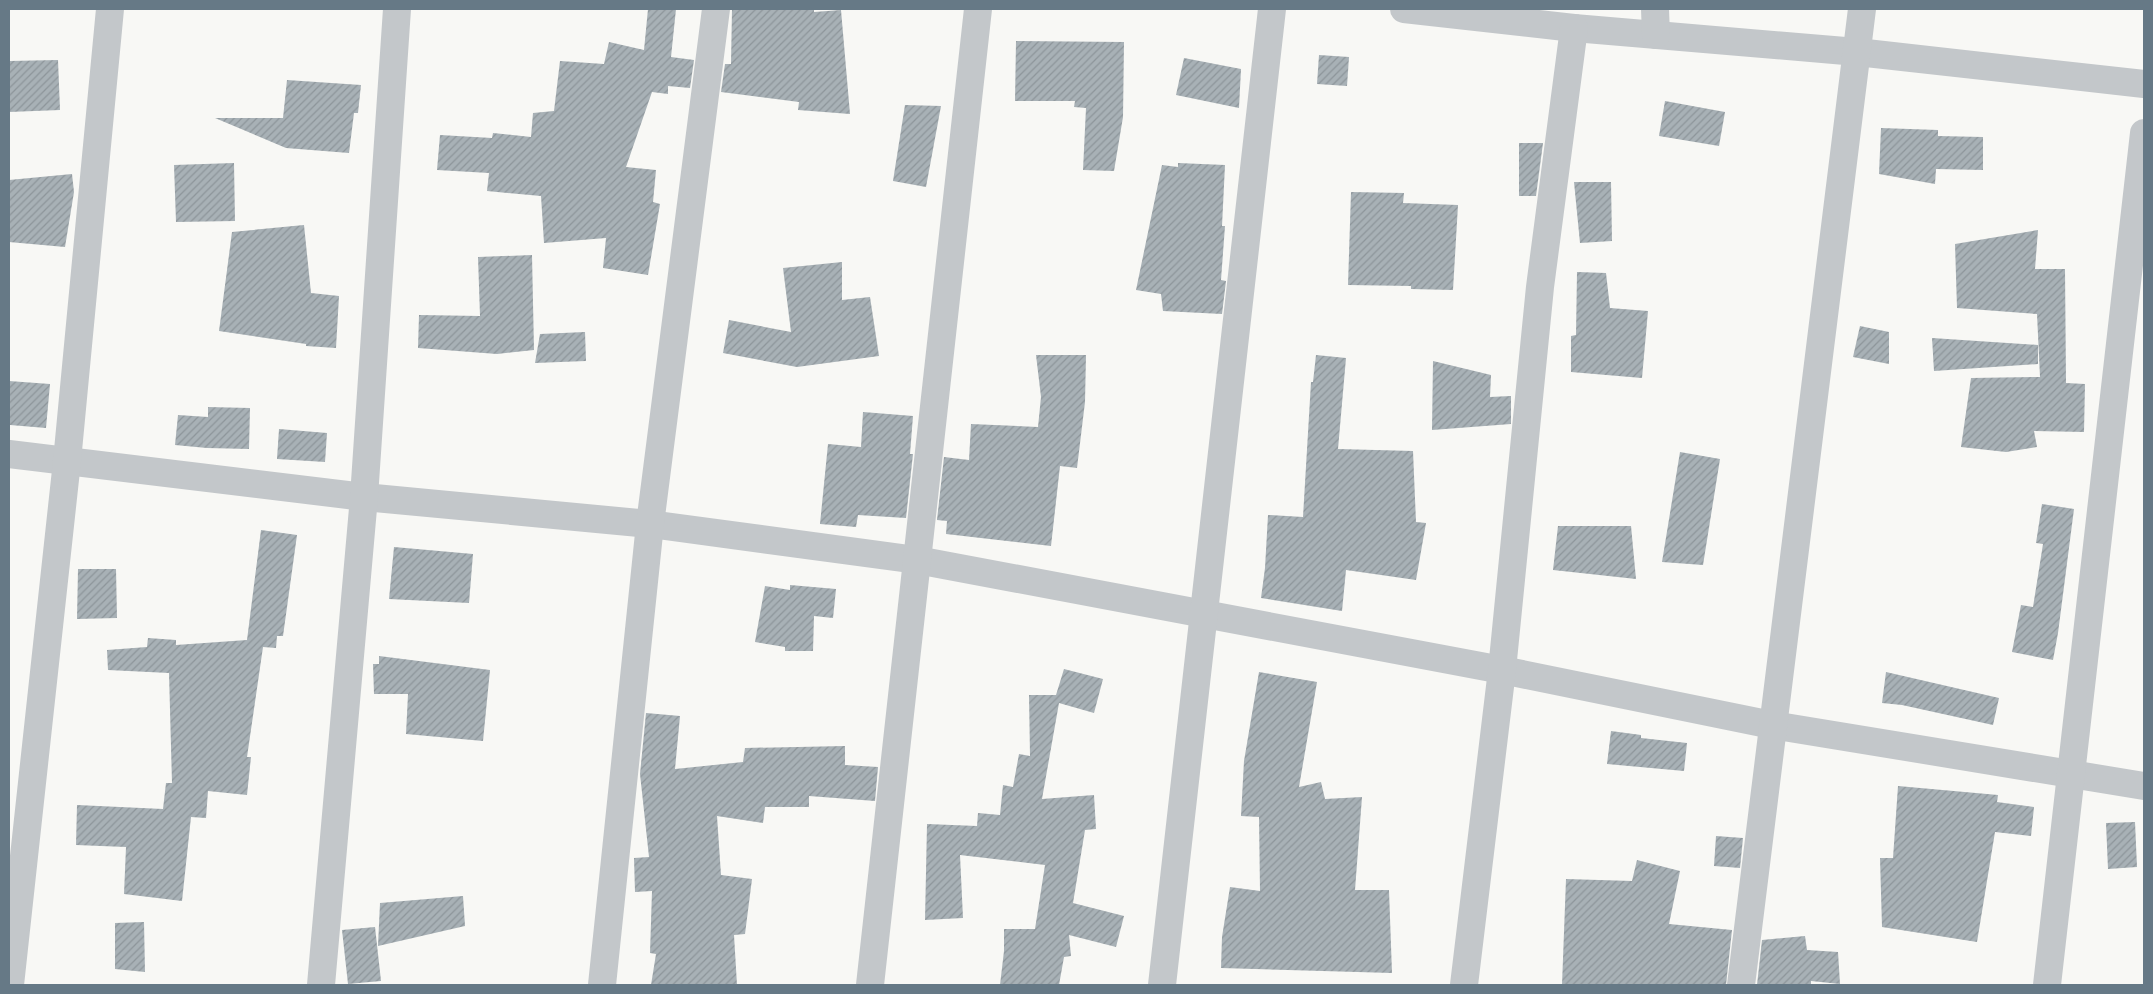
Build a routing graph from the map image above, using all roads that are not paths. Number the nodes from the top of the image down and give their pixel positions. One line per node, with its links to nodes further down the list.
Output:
1 (110, 9): 14 (street)
2 (397, 9): 15 (street)
3 (716, 9): 16 (street)
4 (978, 9): 17 (street)
5 (1272, 9): 18 (street)
6 (1404, 9): 9 (street)
7 (1862, 9): 10 (street)
8 (1656, 22): 9 (street); 10 (street)
9 (1574, 28): 19 (street)
10 (1856, 52): 11 (street); 20 (street)
11 (2144, 84)
12 (2144, 133): 21 (street)
13 (9, 454): 14 (street)
14 (67, 460): 15 (street); 23 (street)
15 (364, 497): 16 (street); 24 (street)
16 (650, 524): 17 (street); 25 (street)
17 (917, 560): 18 (street); 26 (street)
18 (1203, 613): 19 (street); 27 (street)
19 (1502, 670): 20 (street); 28 (street)
20 (1772, 725): 21 (street); 29 (street)
21 (2071, 774): 22 (street); 30 (street)
22 (2144, 786)
23 (10, 985)
24 (321, 985)
25 (602, 985)
26 (870, 985)
27 (1162, 985)
28 (1464, 985)
29 (1741, 985)
30 (2047, 985)

